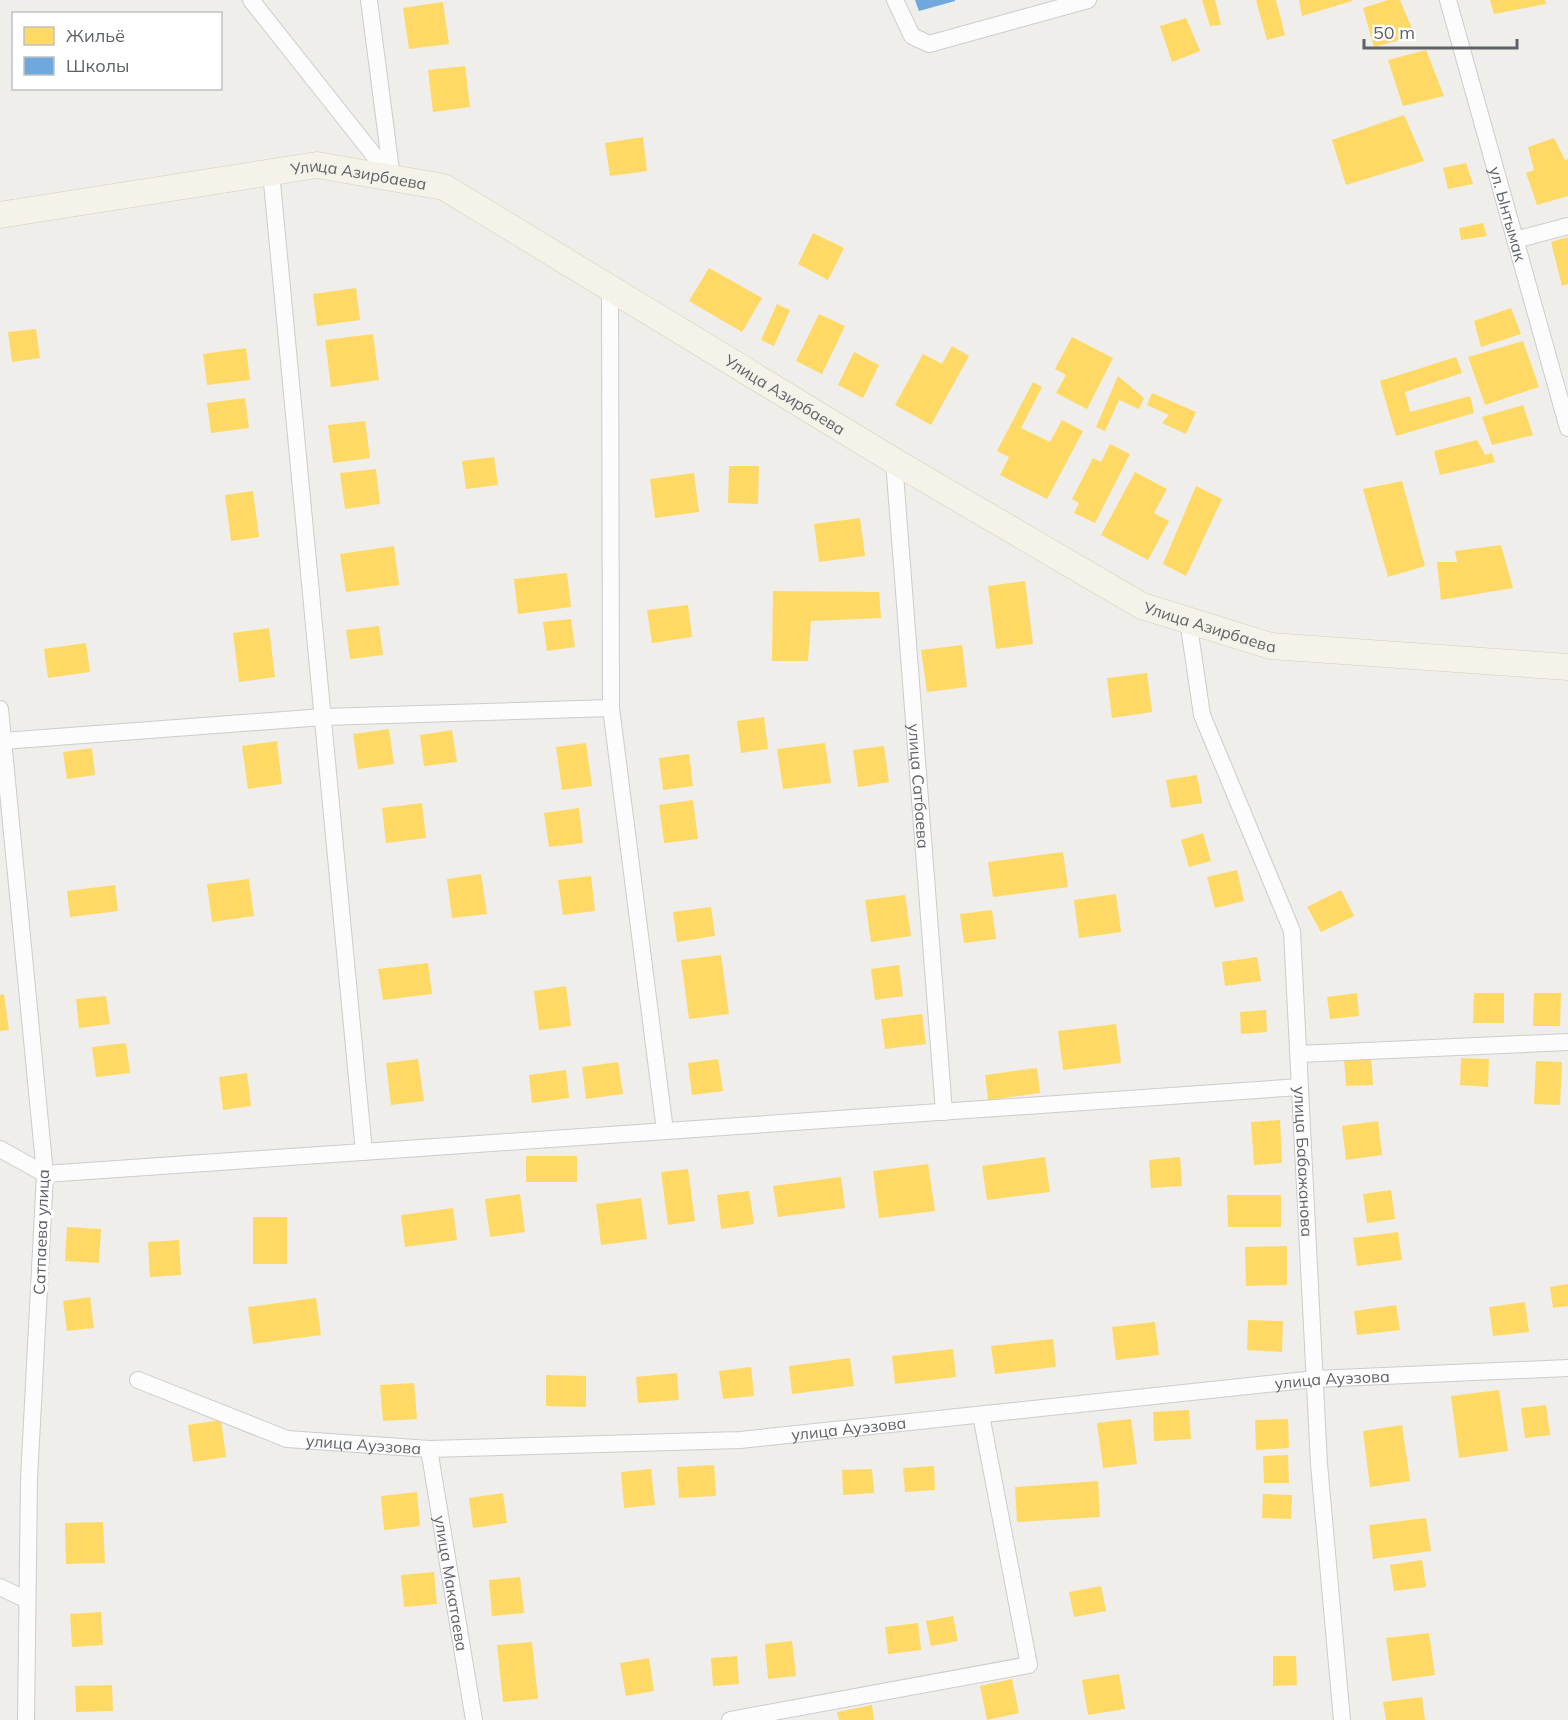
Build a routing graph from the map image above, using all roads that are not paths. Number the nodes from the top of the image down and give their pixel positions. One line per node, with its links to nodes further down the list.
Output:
1 (251, 0): 7 (street)
2 (369, 0): 7 (street)
3 (895, 0): 4 (street)
4 (1088, 0)
5 (1448, 0): 10 (street, ул. Ынтымак)
6 (271, 172): 7 (main road, Улица Азирбаева); 8 (main road, Улица Азирбаева); 18 (street)
7 (392, 178): 11 (main road, Улица Азирбаева)
8 (0, 215)
9 (1568, 226): 10 (street)
10 (1515, 240): 12 (street, ул. Ынтымак)
11 (610, 286): 13 (main road, Улица Азирбаева); 16 (street)
12 (1568, 428)
13 (894, 461): 14 (main road, Улица Азирбаева); 23 (street, улица Сатбаева)
14 (1188, 620): 15 (main road, Улица Азирбаева); 21 (street, улица Бабажанова)
15 (1568, 667)
16 (611, 708): 18 (street); 24 (street)
17 (0, 709): 19 (street, Сатпаева улица)
18 (322, 717): 19 (street); 26 (street)
19 (3, 741): 27 (street, Сатпаева улица)
20 (1568, 1042): 21 (street)
21 (1299, 1054): 22 (street, улица Бабажанова)
22 (1300, 1087): 23 (street); 29 (street, улица Бабажанова)
23 (944, 1112): 24 (street)
24 (665, 1131): 26 (street)
25 (0, 1149): 27 (street)
26 (364, 1152): 27 (street)
27 (45, 1174): 34 (street, Сатпаева улица)
28 (1568, 1368): 29 (street, улица Ауэзова)
29 (1315, 1379): 31 (street, улица Ауэзова); 38 (street, улица Бабажанова)
30 (138, 1380): 32 (street, улица Ауэзова)
31 (981, 1415): 32 (street, улица Ауэзова); 37 (street)
32 (429, 1449): 36 (street, улица Макатаева)
33 (0, 1587): 34 (street)
34 (27, 1600): 35 (street, Сатпаева улица)
35 (26, 1720)
36 (474, 1720)
37 (730, 1720)
38 (1342, 1720)

